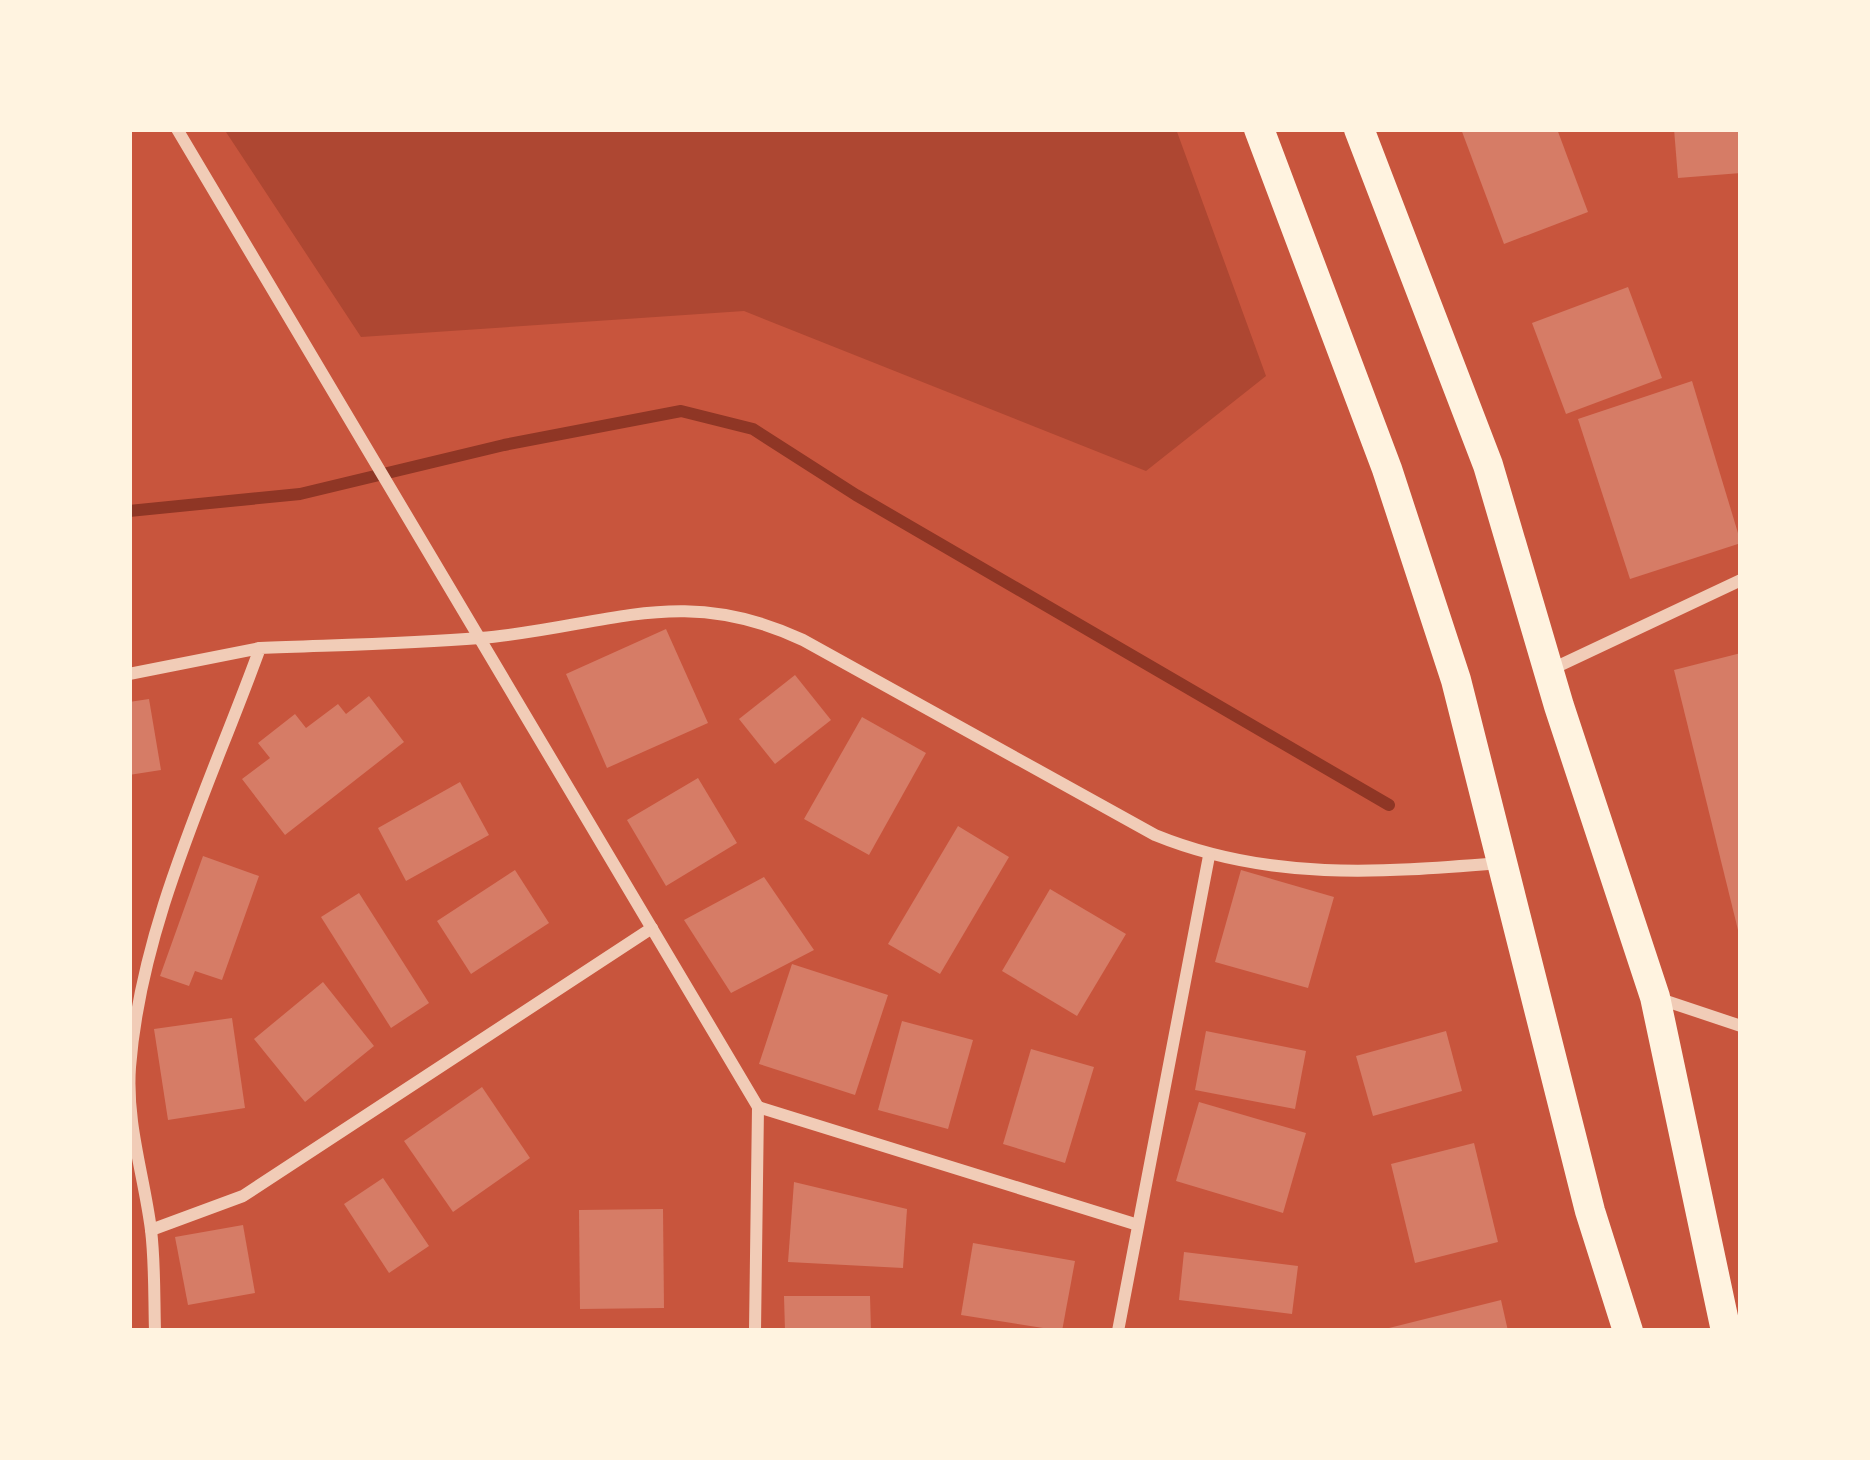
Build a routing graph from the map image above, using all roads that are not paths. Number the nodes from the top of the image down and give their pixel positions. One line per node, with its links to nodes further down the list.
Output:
1 (177, 129): 5 (street)
2 (1258, 129): 10 (main road)
3 (1359, 129): 7 (main road)
4 (1741, 580): 7 (street)
5 (484, 638): 6 (street); 9 (street); 11 (street)
6 (260, 648): 8 (street); 16 (street)
7 (1549, 670): 12 (main road)
8 (129, 674)
9 (1208, 856): 10 (street); 15 (street)
10 (1499, 863): 20 (main road)
11 (652, 928): 14 (street); 16 (street)
12 (1655, 997): 13 (street); 21 (main road)
13 (1741, 1026)
14 (758, 1107): 15 (street); 18 (street)
15 (1138, 1225): 19 (street)
16 (151, 1230): 17 (street)
17 (155, 1331)
18 (755, 1331)
19 (1118, 1331)
20 (1628, 1331)
21 (1726, 1331)

